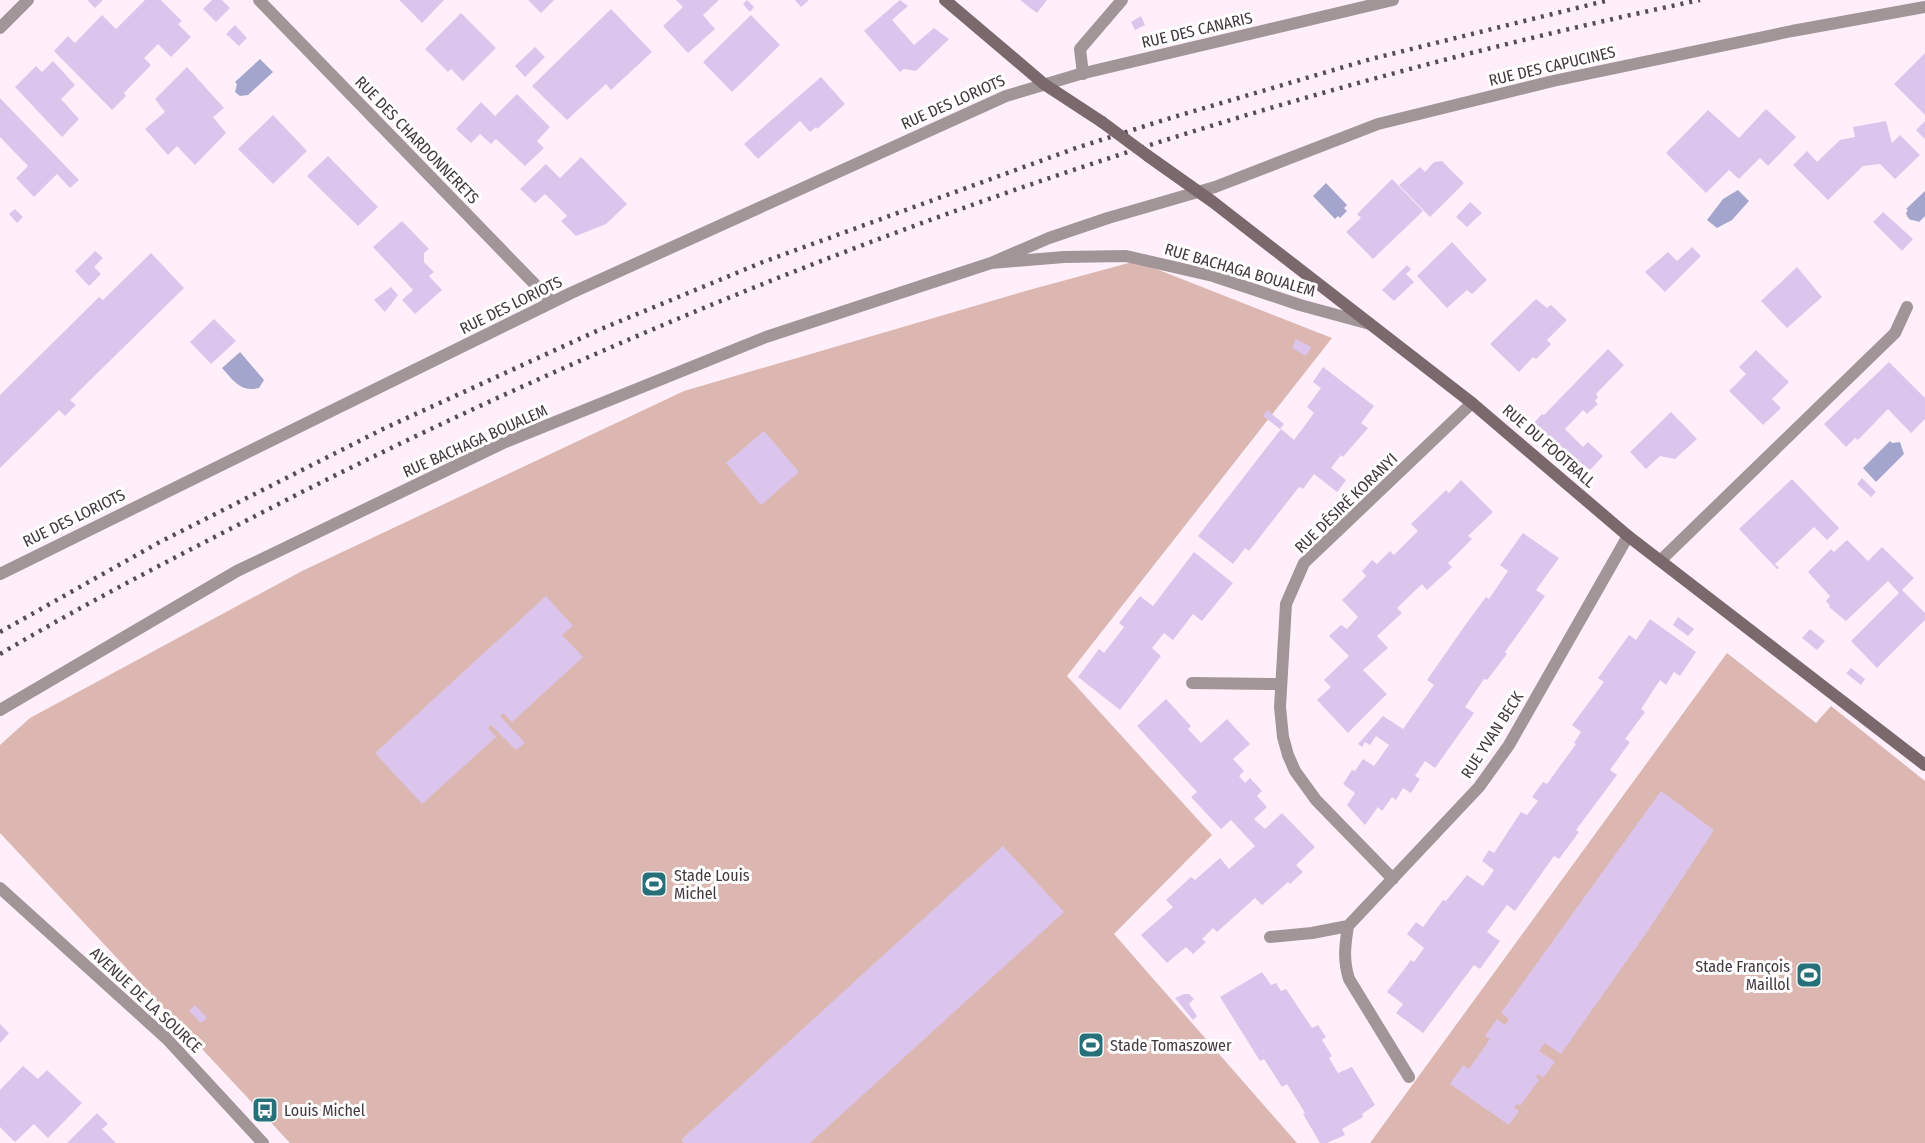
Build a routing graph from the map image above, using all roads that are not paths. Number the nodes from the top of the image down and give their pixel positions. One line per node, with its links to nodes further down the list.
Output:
1 (28, 0): 7 (street)
2 (259, 0): 12 (street, RUE DES CHARDONNERETS)
3 (945, 0): 9 (street, RUE DU FOOTBALL)
4 (1122, 0): 8 (street)
5 (1393, 0): 8 (street, RUE DES CANARIS)
6 (1925, 8): 10 (street, RUE DES CAPUCINES)
7 (0, 28)
8 (1083, 74): 9 (street, RUE DES CANARIS)
9 (1044, 84): 10 (street, RUE DU FOOTBALL, bridge); 12 (street, RUE DES LORIOTS)
10 (1197, 191): 11 (street, RUE BACHAGA BOUALEM); 14 (street, RUE DU FOOTBALL)
11 (992, 263): 14 (street, RUE BACHAGA BOUALEM); 21 (street, RUE BACHAGA BOUALEM)
12 (552, 302): 18 (street, RUE DES LORIOTS)
13 (1907, 307): 17 (street)
14 (1370, 324): 15 (street, RUE DU FOOTBALL)
15 (1472, 403): 16 (street, RUE DU FOOTBALL); 20 (street, RUE DÉSIRÉ KORANYI)
16 (1628, 536): 17 (street, RUE DU FOOTBALL); 23 (street, RUE YVAN BECK)
17 (1661, 560): 22 (street, RUE DU FOOTBALL)
18 (0, 574)
19 (1192, 683): 20 (street)
20 (1280, 684): 23 (street, RUE DÉSIRÉ KORANYI)
21 (0, 710)
22 (1925, 765)
23 (1393, 879): 25 (street, RUE YVAN BECK)
24 (0, 888): 28 (street, AVENUE DE LA SOURCE)
25 (1348, 926): 26 (street); 27 (street)
26 (1270, 938)
27 (1408, 1077)
28 (263, 1143)

